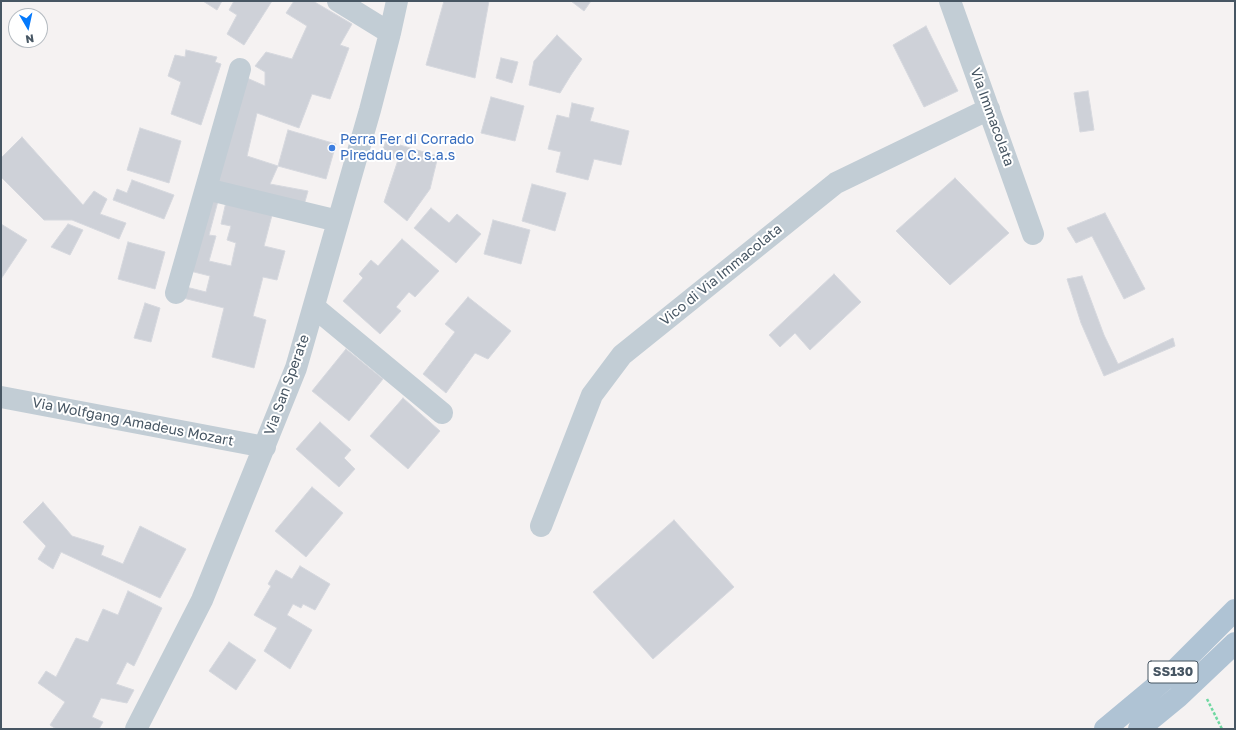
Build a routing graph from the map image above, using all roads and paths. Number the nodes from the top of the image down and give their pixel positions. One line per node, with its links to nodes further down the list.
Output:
1 (338, 1): 4 (street)
2 (397, 1): 4 (street, Via San Sperate)
3 (950, 1): 6 (street, Via Immacolata)
4 (390, 33): 8 (street, Via San Sperate)
5 (240, 69): 7 (street)
6 (989, 109): 9 (street, Via Immacolata); 15 (street, Vico di Via Immacolata)
7 (206, 189): 8 (street); 10 (street)
8 (338, 221): 11 (street, Via San Sperate)
9 (1033, 234)
10 (176, 293)
11 (314, 307): 13 (street); 14 (street, Via San Sperate)
12 (1, 397): 14 (street, Via Wolfgang Amadeus Mozart)
13 (442, 414)
14 (265, 447): 19 (street, Via San Sperate)
15 (542, 526)
16 (1235, 610): 20 (main road, SS130)
17 (1235, 643): 18 (main road, SS130)
18 (1197, 679): 21 (main road, SS130); 22 (path)
19 (136, 729)
20 (1105, 729)
21 (1139, 729)
22 (1222, 729)

